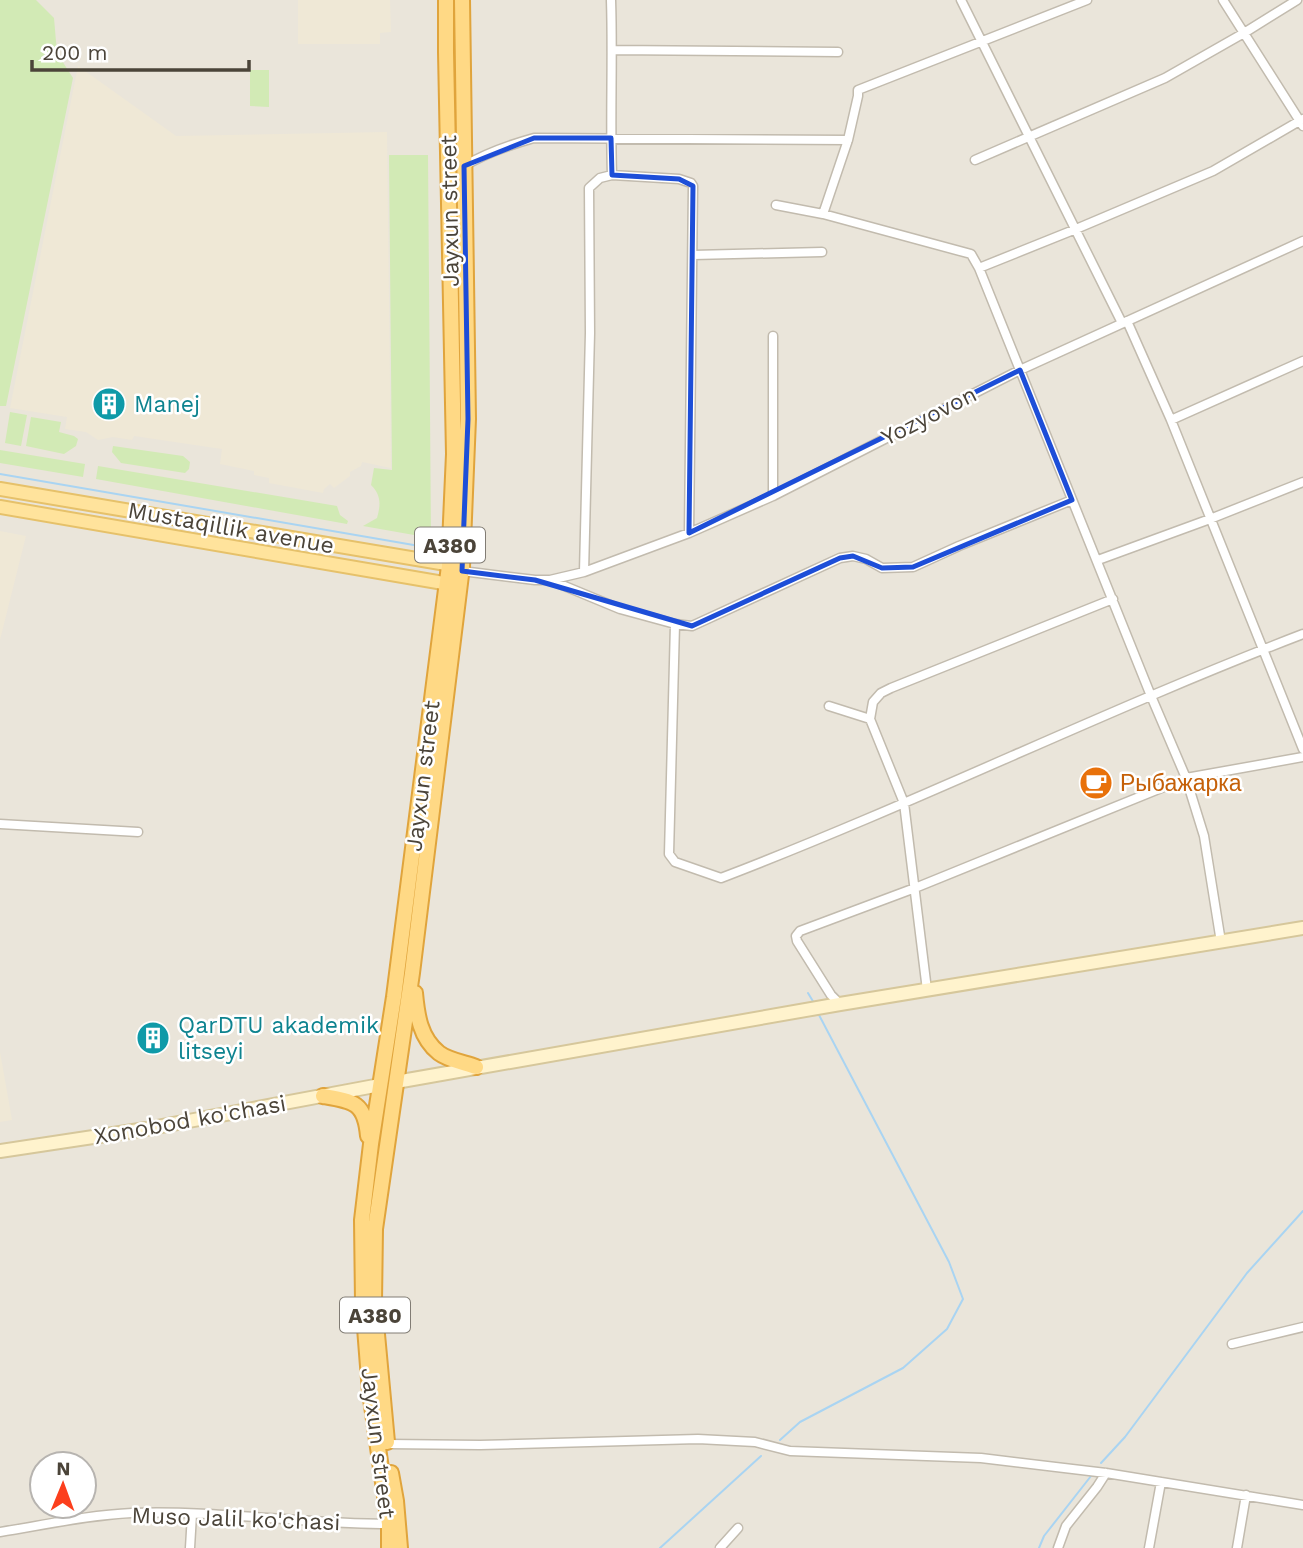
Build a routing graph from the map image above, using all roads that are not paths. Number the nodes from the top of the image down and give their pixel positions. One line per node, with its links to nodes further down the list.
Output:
1 (446, 0): 40 (highway, Jayxun street / A380)
2 (462, 0): 17 (highway, Jayxun street / A380)
3 (611, 0): 10 (street)
4 (961, 0): 9 (street)
5 (1087, 0): 9 (street)
6 (1223, 0): 8 (street)
7 (1297, 0): 8 (street)
8 (1244, 33): 12 (street); 13 (street)
9 (981, 42): 13 (street); 15 (street)
10 (612, 50): 11 (street); 14 (street)
11 (838, 52)
12 (1302, 122): 21 (street)
13 (1030, 137): 16 (street); 21 (street)
14 (611, 138): 15 (street); 17 (street); 18 (street)
15 (848, 140): 20 (street)
16 (975, 160)
17 (464, 166): 40 (highway, Jayxun street / A380)
18 (612, 175): 24 (street); 39 (street)
19 (776, 205): 20 (street)
20 (823, 214): 25 (street)
21 (1076, 229): 25 (street); 26 (street)
22 (1303, 240): 26 (street, Yozyovon)
23 (822, 252): 24 (street)
24 (693, 255): 37 (street)
25 (979, 268): 29 (street)
26 (1124, 322): 29 (street, Yozyovon); 30 (street)
27 (773, 336): 33 (street)
28 (1303, 361): 30 (street)
29 (1020, 370): 33 (street, Yozyovon); 34 (street)
30 (1171, 420): 36 (street)
31 (1303, 482): 36 (street)
32 (0, 489): 40 (main road, Mustaqillik avenue)
33 (773, 496): 37 (street, Yozyovon)
34 (1072, 500): 38 (street); 43 (street)
35 (0, 507): 40 (main road, Mustaqillik avenue)
36 (1210, 519): 38 (street); 45 (street)
37 (689, 533): 39 (street, Yozyovon)
38 (1098, 560): 42 (street)
39 (584, 572): 41 (street, Yozyovon)
40 (456, 575): 41 (street); 58 (highway, Jayxun street / A380); 63 (highway, Jayxun street / A380)
41 (550, 580): 43 (street)
42 (1113, 599): 46 (street); 48 (street)
43 (675, 624): 52 (street)
44 (1303, 634): 45 (street)
45 (1262, 649): 46 (street); 49 (street)
46 (1151, 696): 51 (street); 52 (street)
47 (829, 706): 48 (street)
48 (870, 719): 52 (street)
49 (1303, 750)
50 (1303, 757): 51 (street)
51 (1186, 778): 55 (street); 57 (street)
52 (904, 803): 55 (street)
53 (0, 824): 54 (street)
54 (138, 832)
55 (915, 888): 59 (street); 60 (street)
56 (1303, 928): 57 (main road)
57 (1221, 942): 59 (main road)
58 (412, 973): 61 (highway); 62 (highway, Jayxun street / A380)
59 (927, 990): 60 (main road)
60 (840, 1004): 61 (main road)
61 (476, 1067): 62 (main road)
62 (396, 1082): 69 (highway, Jayxun street / A380)
63 (380, 1085): 64 (main road, Xonobod ko'chasi); 66 (highway, Jayxun street / A380)
64 (323, 1096): 65 (main road, Xonobod ko'chasi); 66 (highway)
65 (0, 1151)
66 (368, 1173): 75 (highway, Jayxun street / A380)
67 (1303, 1327): 68 (street)
68 (1232, 1344)
69 (387, 1444): 70 (street); 80 (highway, Jayxun street / A380)
70 (1106, 1473): 71 (street); 82 (street)
71 (1161, 1482): 72 (street); 83 (street)
72 (1246, 1495): 73 (street); 84 (street)
73 (1303, 1505)
74 (192, 1514): 75 (street, Muso Jalil ko'chasi); 77 (street, Muso Jalil ko'chasi); 78 (street)
75 (389, 1524): 79 (highway, Jayxun street / A380)
76 (738, 1528): 81 (street)
77 (0, 1532)
78 (190, 1548)
79 (389, 1548)
80 (400, 1548)
81 (720, 1548)
82 (1058, 1548)
83 (1149, 1548)
84 (1237, 1548)

